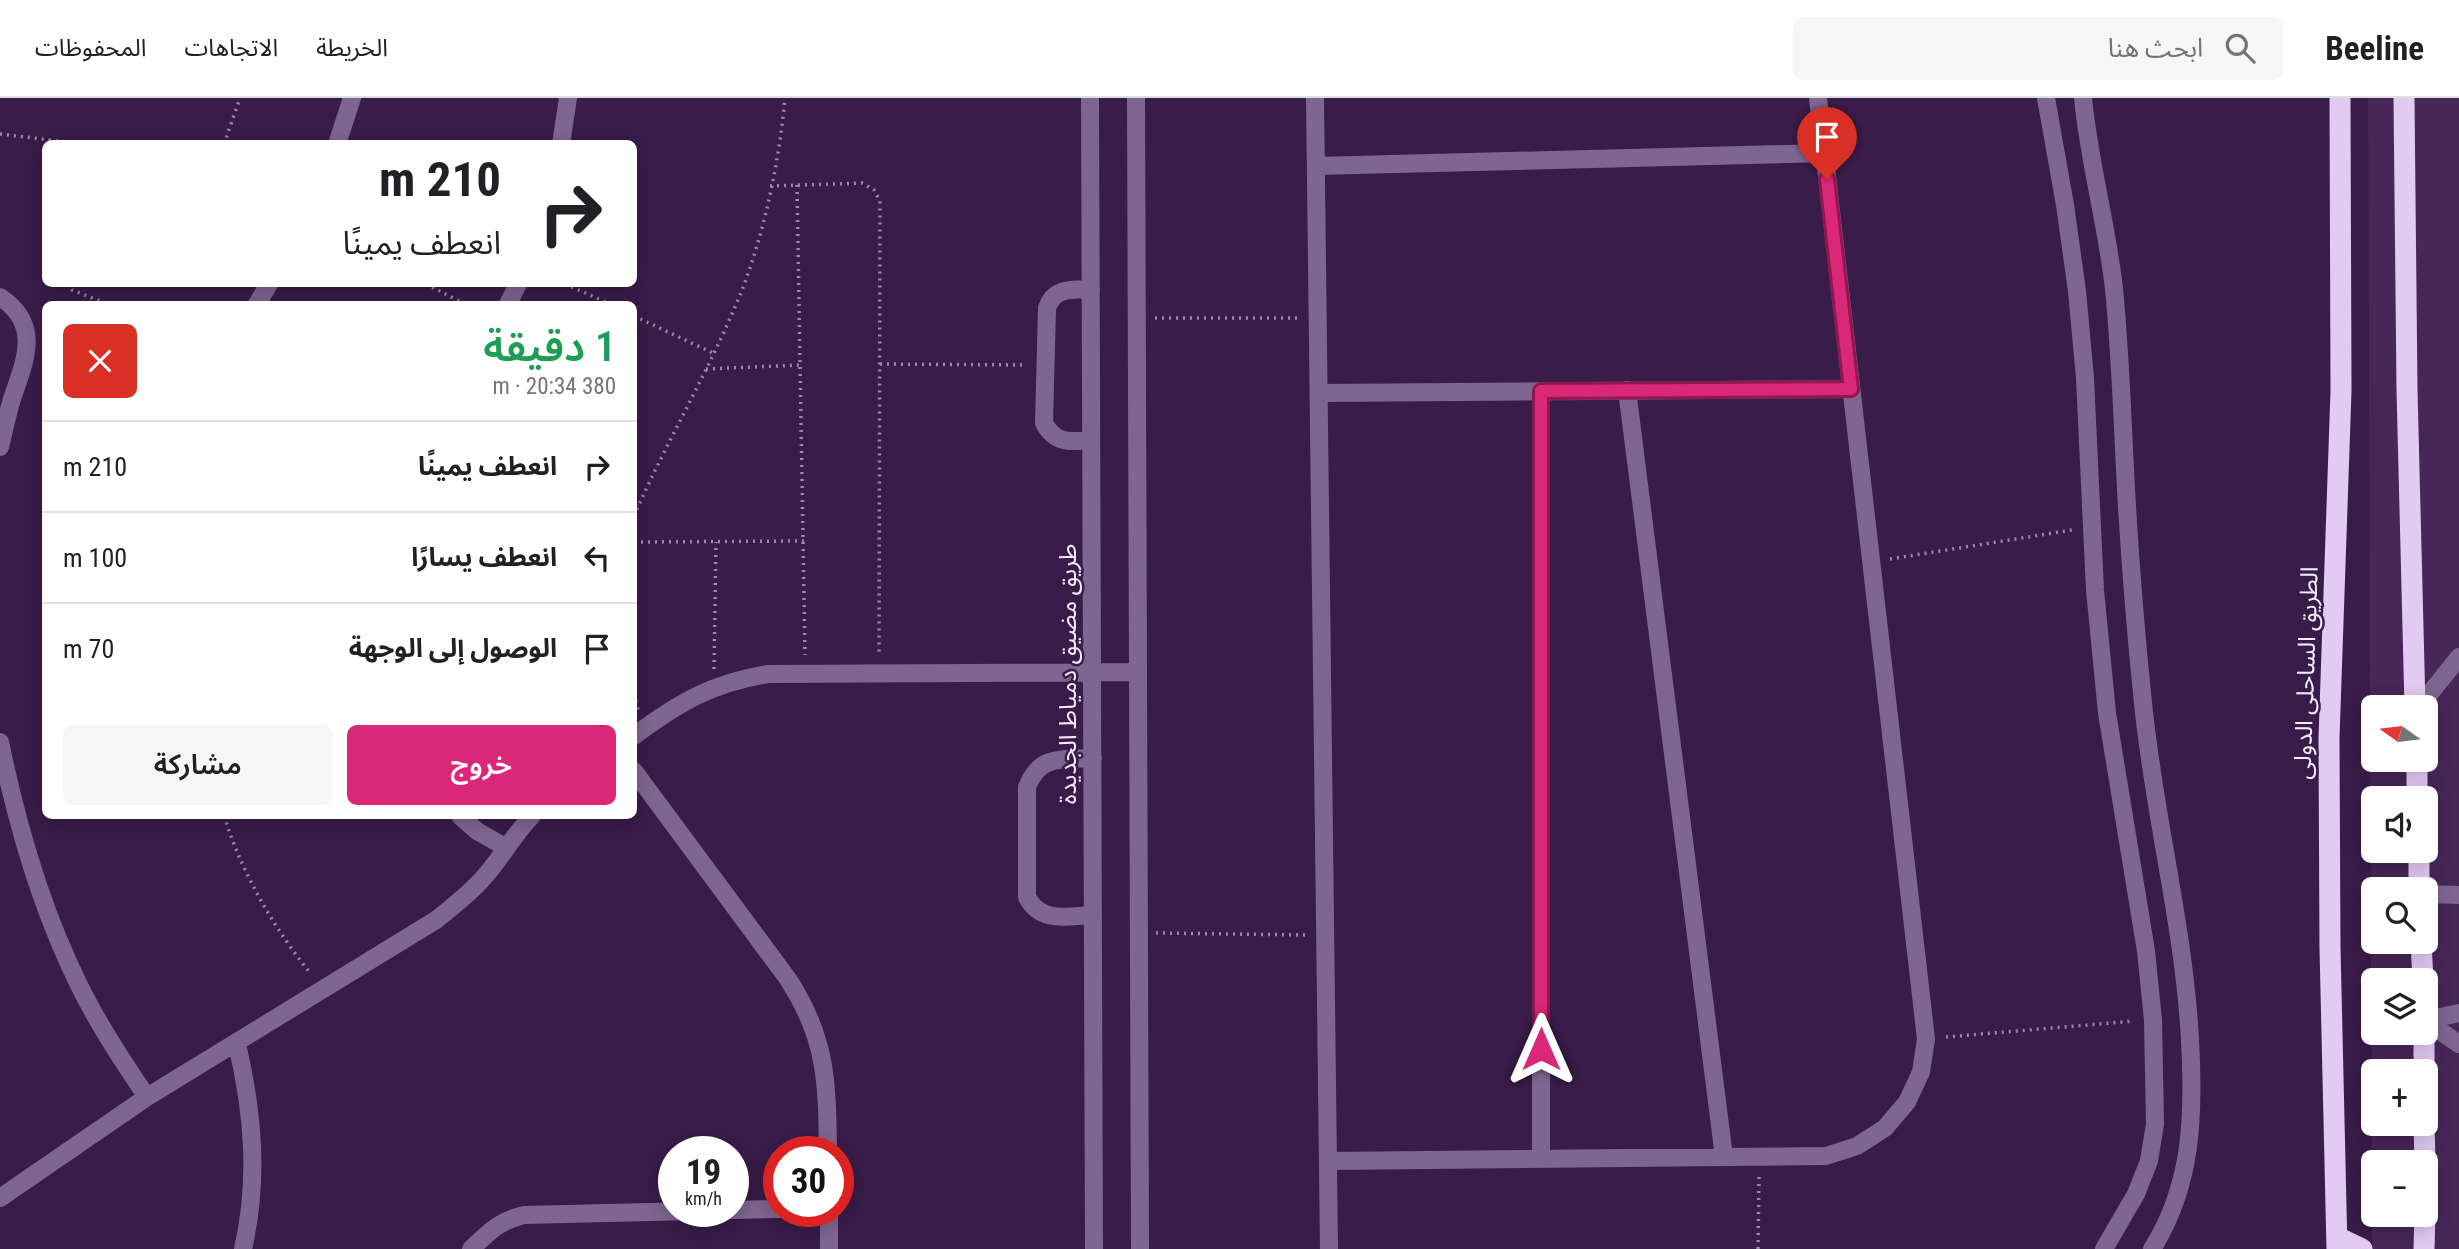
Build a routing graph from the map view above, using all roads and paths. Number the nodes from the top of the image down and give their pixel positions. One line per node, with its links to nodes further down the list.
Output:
1 (240, 98): 15 (path)
2 (352, 98): 16 (street)
3 (568, 98): 17 (street)
4 (785, 98): 21 (path)
5 (1090, 98): 25 (street, طريق مضيق دمياط الجديدة)
6 (1136, 98): 31 (street)
7 (1315, 98): 19 (street)
8 (1818, 98): 18 (street)
9 (2046, 98): 45 (street)
10 (2083, 98): 99 (street)
11 (2340, 98): 89 (highway, الطريق الساحلى الدولى)
12 (2404, 98): 56 (highway)
13 (0, 134): 14 (path)
14 (50, 140)
15 (225, 140)
16 (338, 140)
17 (562, 140)
18 (1824, 153): 19 (street); 38 (street)
19 (1316, 166): 32 (street)
20 (797, 185): 21 (path); 34 (path); 35 (path)
21 (770, 186): 33 (path)
22 (70, 287): 27 (path)
23 (432, 287): 28 (path)
24 (572, 287): 29 (path)
25 (1091, 289): 36 (street); 42 (street, طريق مضيق دمياط الجديدة)
26 (0, 297): 43 (street)
27 (100, 301)
28 (459, 301)
29 (603, 301)
30 (637, 317): 33 (path)
31 (1137, 318): 32 (path); 52 (street)
32 (1318, 318): 41 (street)
33 (713, 353): 37 (path)
34 (800, 365): 37 (path); 46 (path)
35 (880, 365): 36 (path); 54 (path)
36 (1045, 365): 42 (street)
37 (706, 369): 44 (path)
38 (1851, 389): 39 (street); 49 (street)
39 (1627, 390): 40 (street); 81 (street)
40 (1541, 391): 41 (street); 83 (street)
41 (1319, 393): 70 (street)
42 (1091, 440): 51 (street, طريق مضيق دمياط الجديدة)
43 (0, 447)
44 (637, 510)
45 (2092, 527): 49 (path); 74 (street)
46 (804, 541): 48 (path); 53 (path)
47 (637, 542): 48 (path)
48 (716, 542): 55 (path)
49 (1871, 562): 76 (street)
50 (2459, 657): 57 (street)
51 (1092, 672): 52 (street); 54 (street); 60 (street, طريق مضيق دمياط الجديدة)
52 (1138, 672): 69 (street)
53 (806, 674): 54 (street); 55 (street)
54 (878, 674)
55 (714, 687): 58 (street)
56 (2417, 695)
57 (2427, 695)
58 (637, 734)
59 (0, 742): 79 (street)
60 (1093, 758): 68 (street, طريق مضيق دمياط الجديدة); 68 (street)
61 (637, 775): 80 (street)
62 (225, 819): 71 (path)
63 (463, 819): 65 (street)
64 (529, 819): 65 (street)
65 (506, 847): 71 (street)
66 (2438, 894): 67 (street)
67 (2459, 895)
68 (1093, 915): 94 (street, طريق مضيق دمياط الجديدة)
69 (1139, 933): 70 (path); 95 (street)
70 (1325, 935): 84 (street)
71 (323, 989): 77 (street)
72 (2459, 1013): 73 (street)
73 (2438, 1018)
74 (2153, 1020): 76 (path); 98 (street)
75 (2438, 1029): 78 (street)
76 (1926, 1039): 82 (street)
77 (237, 1044): 79 (street); 91 (street)
78 (2459, 1044)
79 (147, 1097): 85 (street)
80 (827, 1136)
81 (1724, 1157): 82 (street); 83 (street)
82 (1759, 1157): 97 (path)
83 (1541, 1158): 84 (street)
84 (1328, 1161): 96 (street)
85 (0, 1198)
86 (658, 1212): 92 (street)
87 (829, 1227): 93 (street)
88 (2425, 1227): 90 (highway)
89 (2337, 1243): 100 (highway)
90 (2425, 1245): 101 (highway)
91 (243, 1249)
92 (471, 1249)
93 (829, 1249)
94 (1094, 1249)
95 (1140, 1249)
96 (1329, 1249)
97 (1758, 1249)
98 (2104, 1249)
99 (2152, 1249)
100 (2362, 1249)
101 (2404, 1249)

